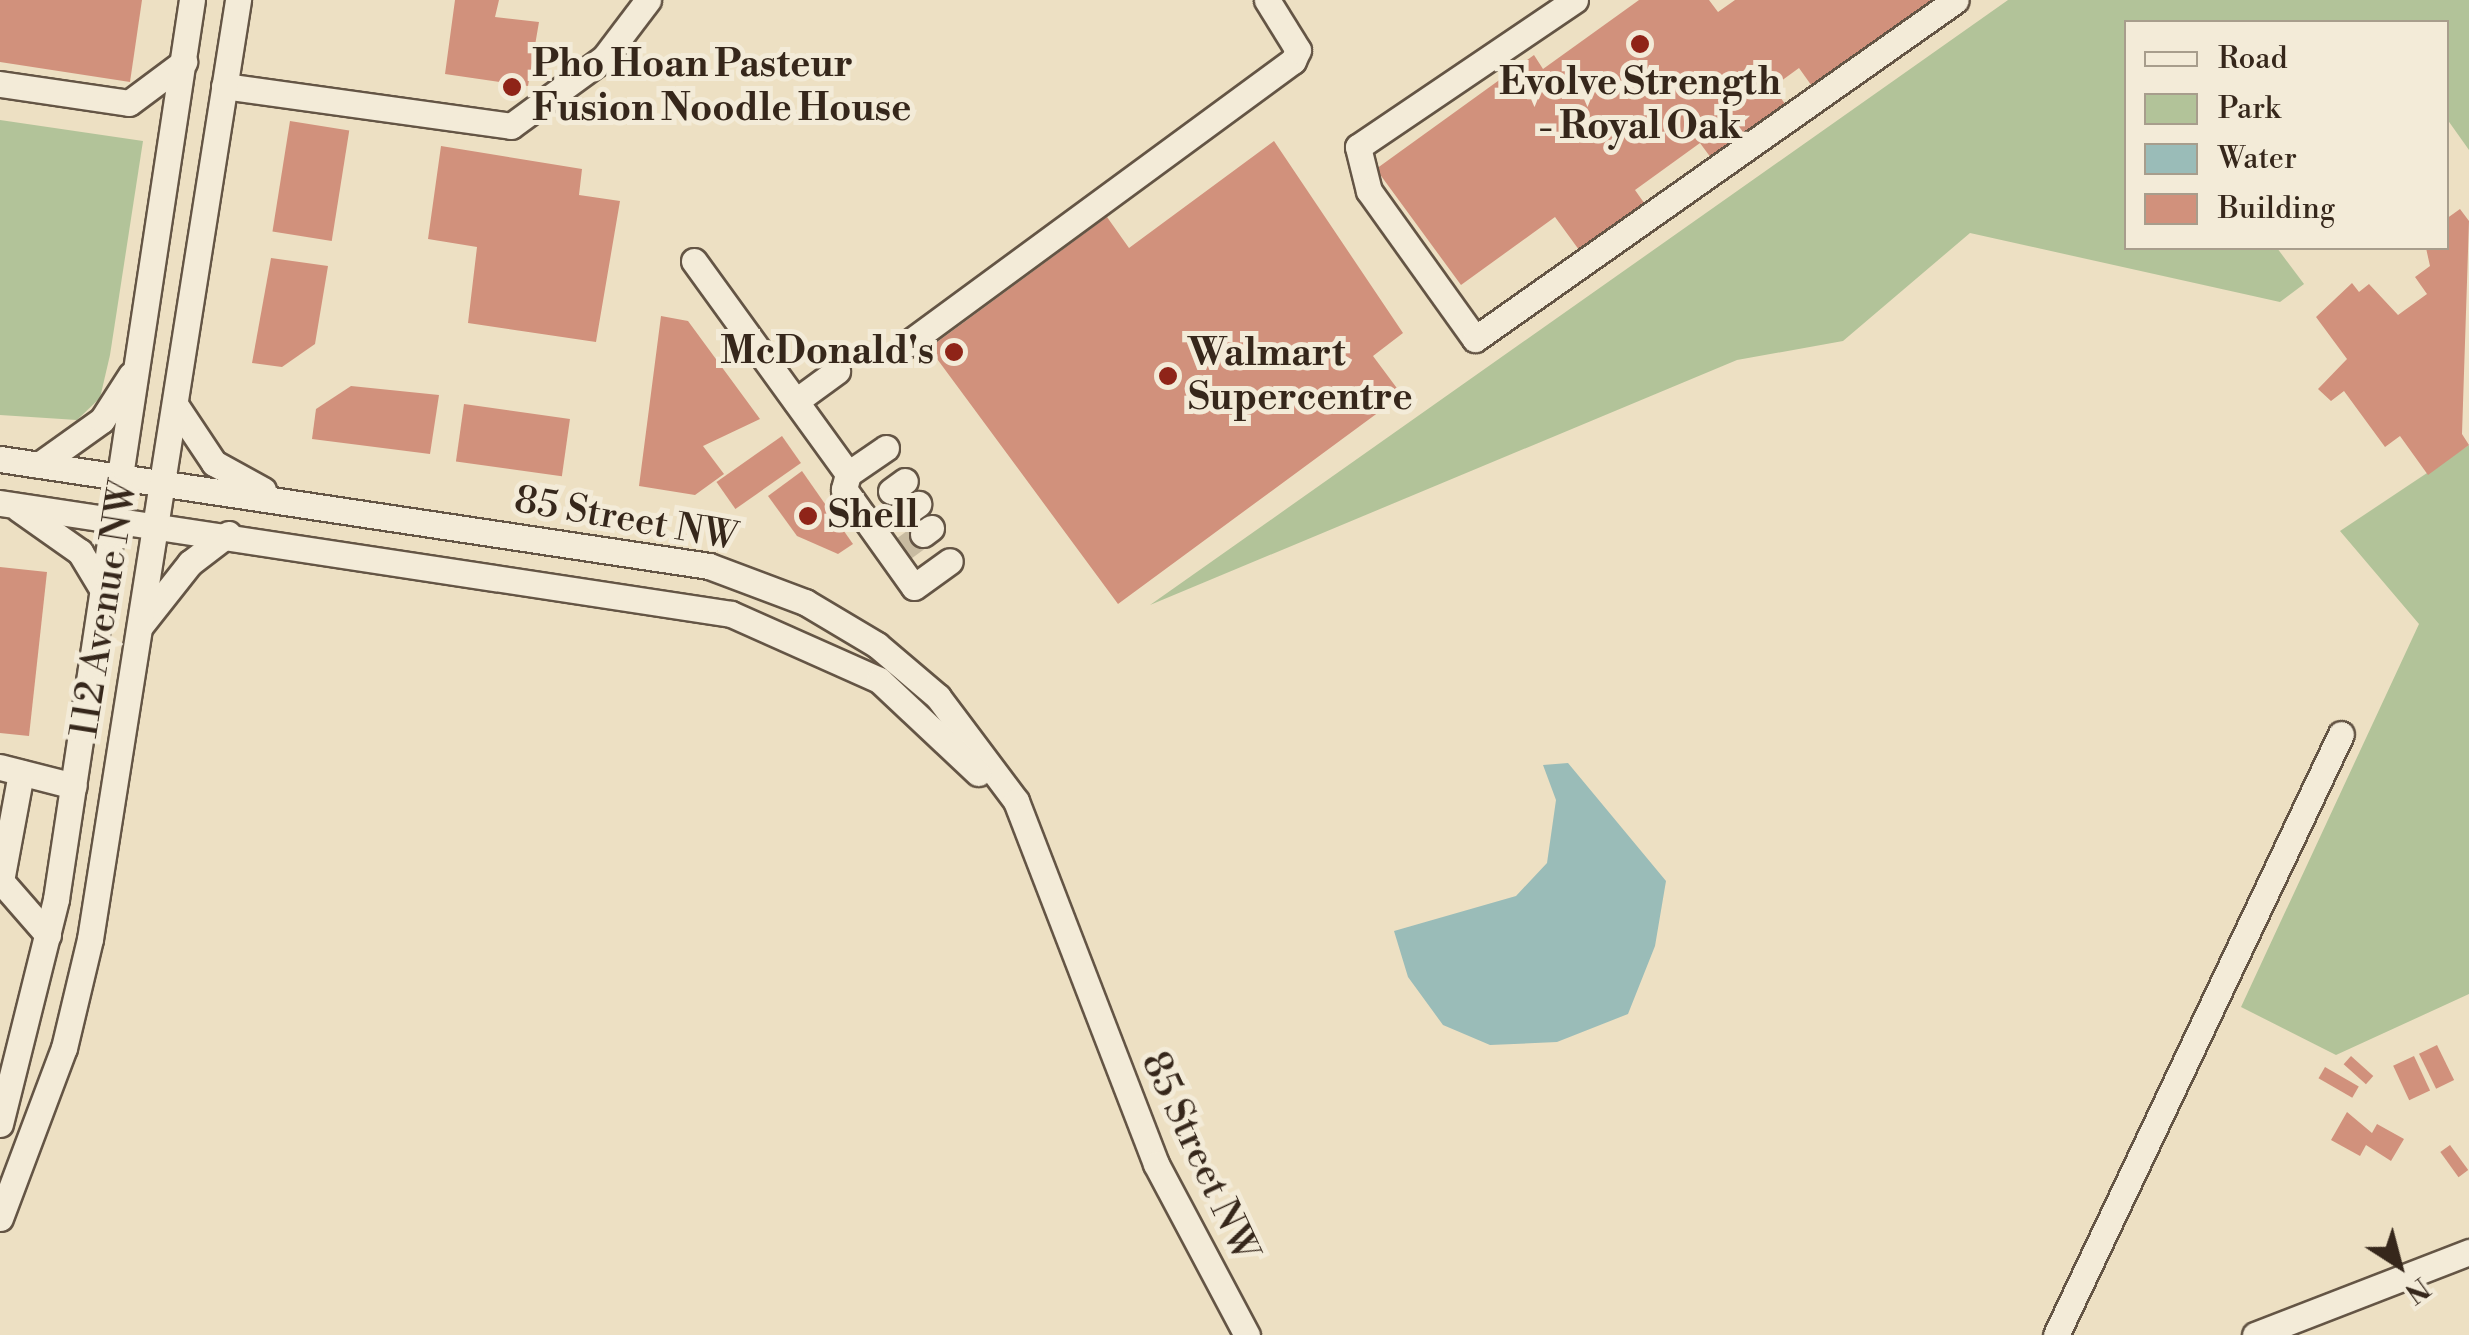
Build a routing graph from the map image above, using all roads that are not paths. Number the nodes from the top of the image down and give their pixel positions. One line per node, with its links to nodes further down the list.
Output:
1 (192, 0): 7 (street, 112 Avenue NW)
2 (238, 0): 9 (street, 112 Avenue NW)
3 (648, 0): 9 (street)
4 (1267, 0): 11 (street)
5 (1574, 0): 6 (street)
6 (1956, 0)
7 (184, 62): 8 (street); 12 (street, 112 Avenue NW)
8 (0, 84)
9 (224, 86): 15 (street, 112 Avenue NW)
10 (694, 261): 14 (street)
11 (906, 346)
12 (138, 362): 18 (street); 20 (street, 112 Avenue NW)
13 (838, 371): 14 (street)
14 (796, 400): 19 (street)
15 (176, 406): 21 (street, 112 Avenue NW); 22 (street)
16 (886, 448): 19 (street)
17 (0, 459): 18 (street, 85 Street NW)
18 (39, 465): 20 (street, 85 Street NW)
19 (848, 474): 27 (street)
20 (120, 478): 21 (street, 85 Street NW); 24 (street, 112 Avenue NW)
21 (161, 484): 22 (street, 85 Street NW); 25 (street, 112 Avenue NW)
22 (270, 498): 35 (street, 85 Street NW)
23 (6, 503): 24 (street, 85 Street NW); 28 (street)
24 (114, 520): 25 (street, 85 Street NW); 28 (street, 112 Avenue NW)
25 (155, 526): 26 (street, 85 Street NW); 29 (street, 112 Avenue NW)
26 (228, 534): 29 (street); 35 (street, 85 Street NW)
27 (950, 561)
28 (104, 592): 32 (street, 112 Avenue NW)
29 (141, 625): 38 (street, 112 Avenue NW)
30 (2341, 734): 41 (street)
31 (10, 770): 32 (street); 33 (street)
32 (74, 786): 36 (street, 112 Avenue NW)
33 (6, 816): 34 (street)
34 (0, 880): 36 (street)
35 (1050, 893): 40 (street, 85 Street NW)
36 (48, 935): 37 (street, 112 Avenue NW)
37 (0, 1124)
38 (0, 1218)
39 (2469, 1252): 42 (street)
40 (1246, 1335)
41 (2056, 1335)
42 (2255, 1335)

